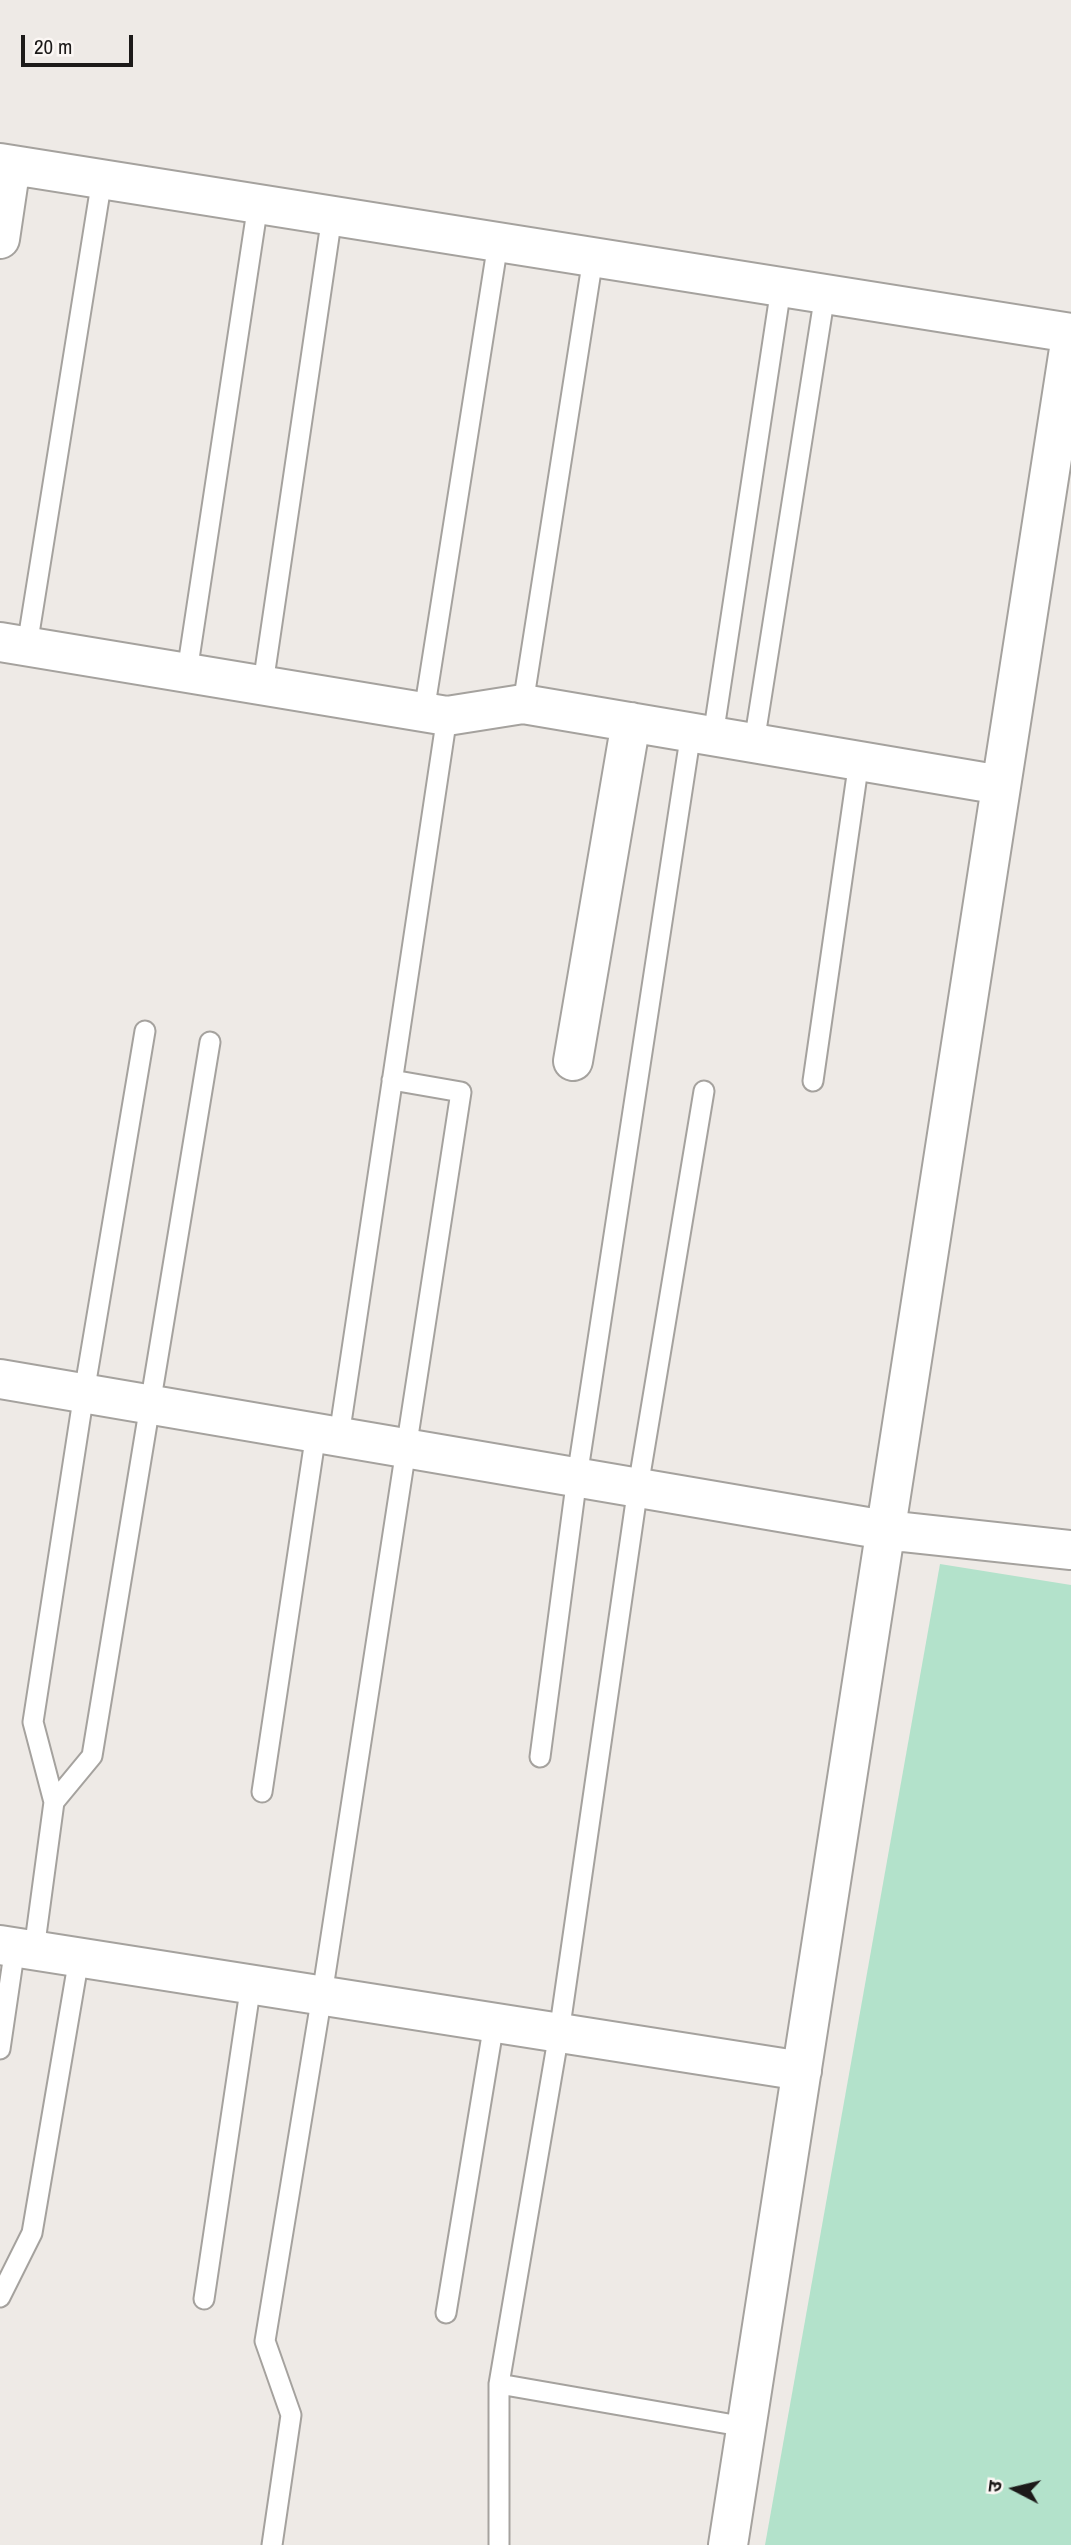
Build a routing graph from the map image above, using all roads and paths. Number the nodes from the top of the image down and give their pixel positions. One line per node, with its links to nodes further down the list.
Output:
1 (6, 164): 2 (street); 5 (street)
2 (102, 179): 3 (street); 11 (lane)
3 (258, 204): 4 (street); 12 (lane)
4 (332, 216): 6 (street); 13 (lane)
5 (0, 239)
6 (498, 243): 7 (street); 15 (lane)
7 (593, 258): 8 (street); 14 (lane)
8 (780, 288): 9 (street); 17 (lane)
9 (825, 294): 10 (street); 18 (lane)
10 (1071, 335): 20 (street)
11 (13, 644): 12 (street)
12 (187, 672): 13 (street)
13 (263, 684): 15 (street)
14 (523, 704): 15 (street); 16 (street)
15 (436, 714): 24 (lane)
16 (631, 722): 17 (street); 23 (street)
17 (702, 734): 18 (street); 32 (lane)
18 (754, 743): 19 (street)
19 (859, 761): 20 (street); 25 (lane)
20 (1002, 785): 34 (street)
21 (145, 1031): 28 (lane)
22 (209, 1041): 29 (lane)
23 (573, 1061)
24 (392, 1080): 30 (lane); 31 (lane)
25 (813, 1081)
26 (704, 1091): 33 (lane)
27 (0, 1379): 28 (street)
28 (84, 1393): 29 (street); 38 (lane)
29 (150, 1405): 30 (street); 38 (lane)
30 (328, 1435): 31 (street); 37 (lane)
31 (405, 1448): 32 (street); 42 (lane)
32 (577, 1477): 33 (street); 36 (lane)
33 (638, 1487): 34 (street); 44 (lane)
34 (886, 1530): 35 (street); 46 (street)
35 (1071, 1550)
36 (540, 1757)
37 (261, 1792)
38 (54, 1802): 39 (lane)
39 (16, 1947): 40 (street); 45 (lane)
40 (79, 1958): 41 (street); 47 (lane)
41 (251, 1984): 42 (street); 48 (lane)
42 (322, 1995): 43 (street); 52 (lane)
43 (494, 2023): 44 (street); 49 (lane)
44 (559, 2033): 46 (street); 50 (lane)
45 (0, 2049)
46 (802, 2071): 51 (street)
47 (0, 2297)
48 (204, 2299)
49 (446, 2313)
50 (499, 2384): 51 (lane); 53 (lane)
51 (746, 2427): 54 (street)
52 (272, 2545)
53 (499, 2545)
54 (728, 2545)

